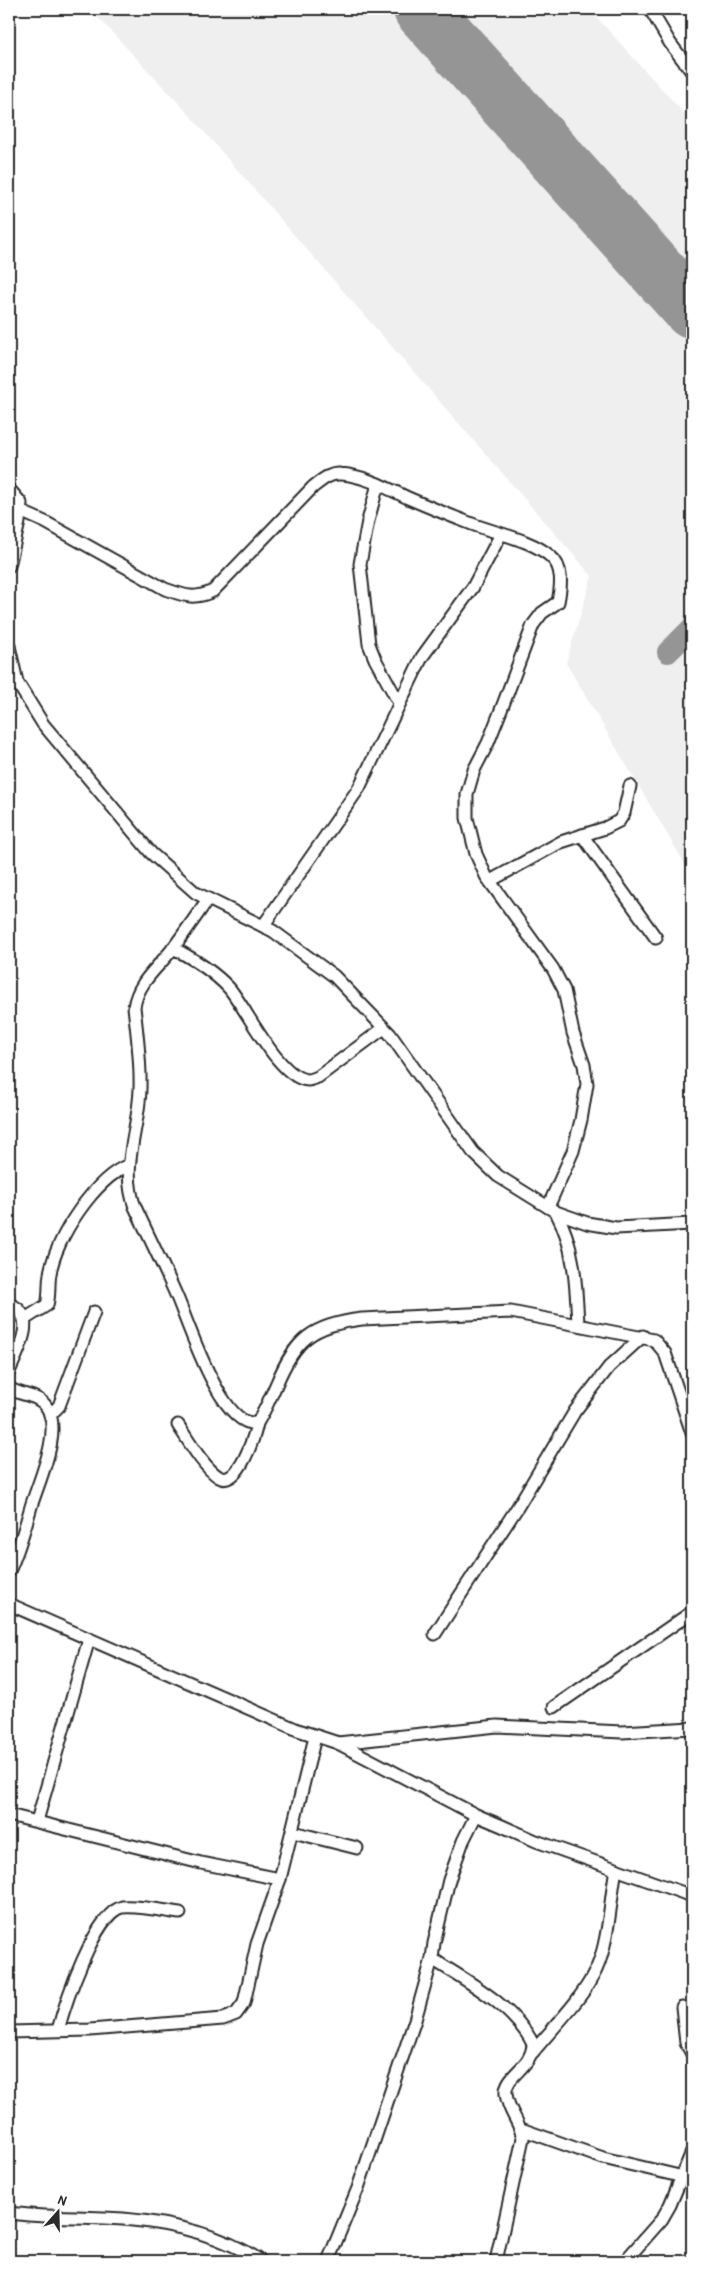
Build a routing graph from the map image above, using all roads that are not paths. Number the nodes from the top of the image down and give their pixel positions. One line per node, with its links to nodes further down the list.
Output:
1 (650, 9): 2 (street)
2 (692, 72)
3 (378, 484): 5 (street); 6 (street); 9 (street)
4 (9, 489): 5 (street)
5 (20, 512): 7 (street)
6 (501, 534): 9 (street); 12 (street)
7 (9, 566)
8 (9, 646): 13 (street)
9 (399, 703): 14 (street)
10 (630, 786): 11 (street)
11 (582, 835): 12 (street); 15 (street)
12 (490, 881): 19 (street)
13 (208, 899): 14 (street); 16 (street)
14 (264, 926): 17 (street)
15 (656, 938)
16 (173, 948): 17 (street); 18 (street)
17 (384, 1028): 19 (street)
18 (129, 1166): 23 (street); 29 (street)
19 (552, 1209): 20 (street); 24 (street)
20 (692, 1224)
21 (9, 1304): 23 (street)
22 (94, 1312): 28 (street)
23 (24, 1318): 26 (street)
24 (578, 1324): 25 (street); 29 (street)
25 (643, 1336): 31 (street); 35 (street)
26 (9, 1372)
27 (9, 1388): 28 (street)
28 (50, 1415): 32 (street)
29 (257, 1423): 30 (street)
30 (178, 1426)
31 (692, 1433)
32 (9, 1571)
33 (9, 1604): 36 (street)
34 (692, 1612): 37 (street)
35 (436, 1634)
36 (89, 1639): 39 (street); 43 (street)
37 (554, 1707)
38 (692, 1728): 40 (street)
39 (315, 1737): 40 (street); 44 (street)
40 (338, 1743): 42 (street)
41 (9, 1815): 43 (street)
42 (476, 1815): 46 (street); 50 (street)
43 (37, 1821): 47 (street)
44 (293, 1832): 45 (street); 47 (street)
45 (357, 1848)
46 (616, 1869): 48 (street); 54 (street)
47 (280, 1879): 52 (street)
48 (692, 1896)
49 (180, 1912): 52 (street)
50 (432, 1959): 54 (street); 60 (street)
51 (682, 2007): 55 (street)
52 (58, 2030): 53 (street)
53 (9, 2032)
54 (532, 2052): 56 (street)
55 (692, 2054)
56 (521, 2129): 58 (street); 62 (street)
57 (692, 2152): 58 (street)
58 (688, 2177): 63 (street)
59 (9, 2213): 61 (street)
60 (332, 2260)
61 (261, 2261)
62 (496, 2261)
63 (625, 2261)

